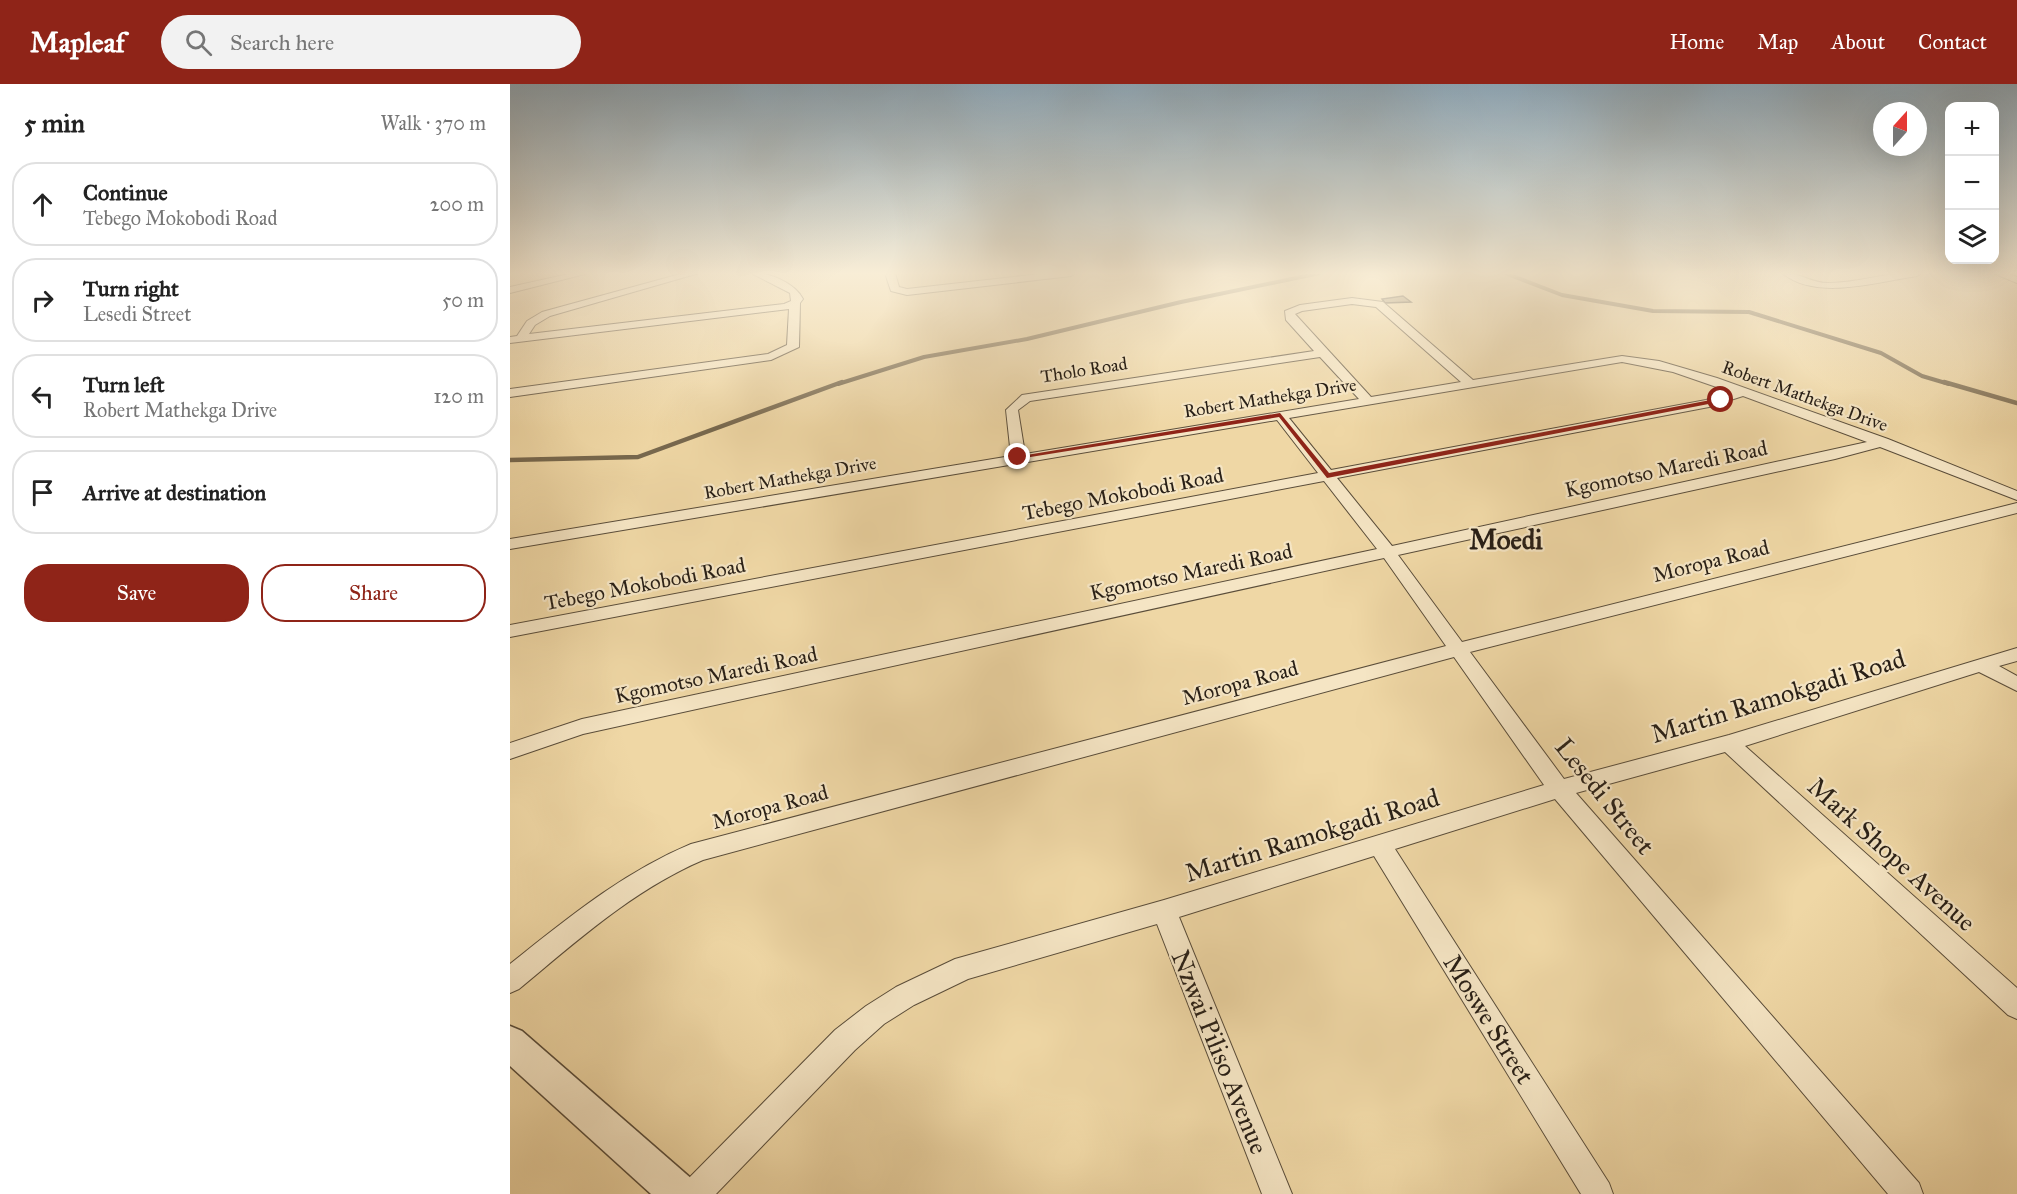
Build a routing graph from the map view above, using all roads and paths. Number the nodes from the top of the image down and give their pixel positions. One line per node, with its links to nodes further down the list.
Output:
1 (529, 325): 6 (street)
2 (640, 325): 6 (street)
3 (794, 325): 10 (street)
4 (1296, 325): 7 (street)
5 (1404, 325): 8 (street)
6 (515, 340)
7 (1321, 352): 11 (street); 14 (street, Tholo Road)
8 (1469, 382): 9 (street, Robert Mathekga Drive); 11 (street, Robert Mathekga Drive)
9 (1742, 392): 13 (street, Robert Mathekga Drive); 15 (street, Tebego Mokobodi Road)
10 (510, 393)
11 (1367, 400): 12 (street, Robert Mathekga Drive)
12 (1280, 415): 14 (street, Robert Mathekga Drive); 15 (street, Lesedi Street)
13 (1883, 442): 16 (street, Robert Mathekga Drive); 19 (street, Kgomotso Maredi Road)
14 (1018, 457): 18 (street, Robert Mathekga Drive)
15 (1327, 476): 19 (street, Lesedi Street); 20 (street, Tebego Mokobodi Road)
16 (2017, 496)
17 (2017, 508): 21 (street, Moropa Road)
18 (510, 544)
19 (1388, 552): 21 (street, Lesedi Street); 26 (street, Kgomotso Maredi Road)
20 (510, 631)
21 (1459, 649): 27 (street, Lesedi Street); 30 (street, Moropa Road)
22 (2017, 654): 23 (street, Martin Ramokgadi Road)
23 (1981, 665): 24 (street); 25 (street, Martin Ramokgadi Road)
24 (2017, 684)
25 (1729, 743): 27 (street, Martin Ramokgadi Road); 31 (street, Mark Shope Avenue)
26 (510, 751)
27 (1559, 789): 28 (street, Martin Ramokgadi Road); 37 (street, Lesedi Street)
28 (1379, 844): 29 (street, Martin Ramokgadi Road); 36 (street, Moswe Street)
29 (1164, 910): 34 (street, Martin Ramokgadi Road); 35 (street, Nzwai Piliso Avenue)
30 (510, 980)
31 (2017, 1006)
32 (510, 1043): 33 (street)
33 (680, 1194)
34 (695, 1194)
35 (1277, 1194)
36 (1598, 1194)
37 (1908, 1194)

